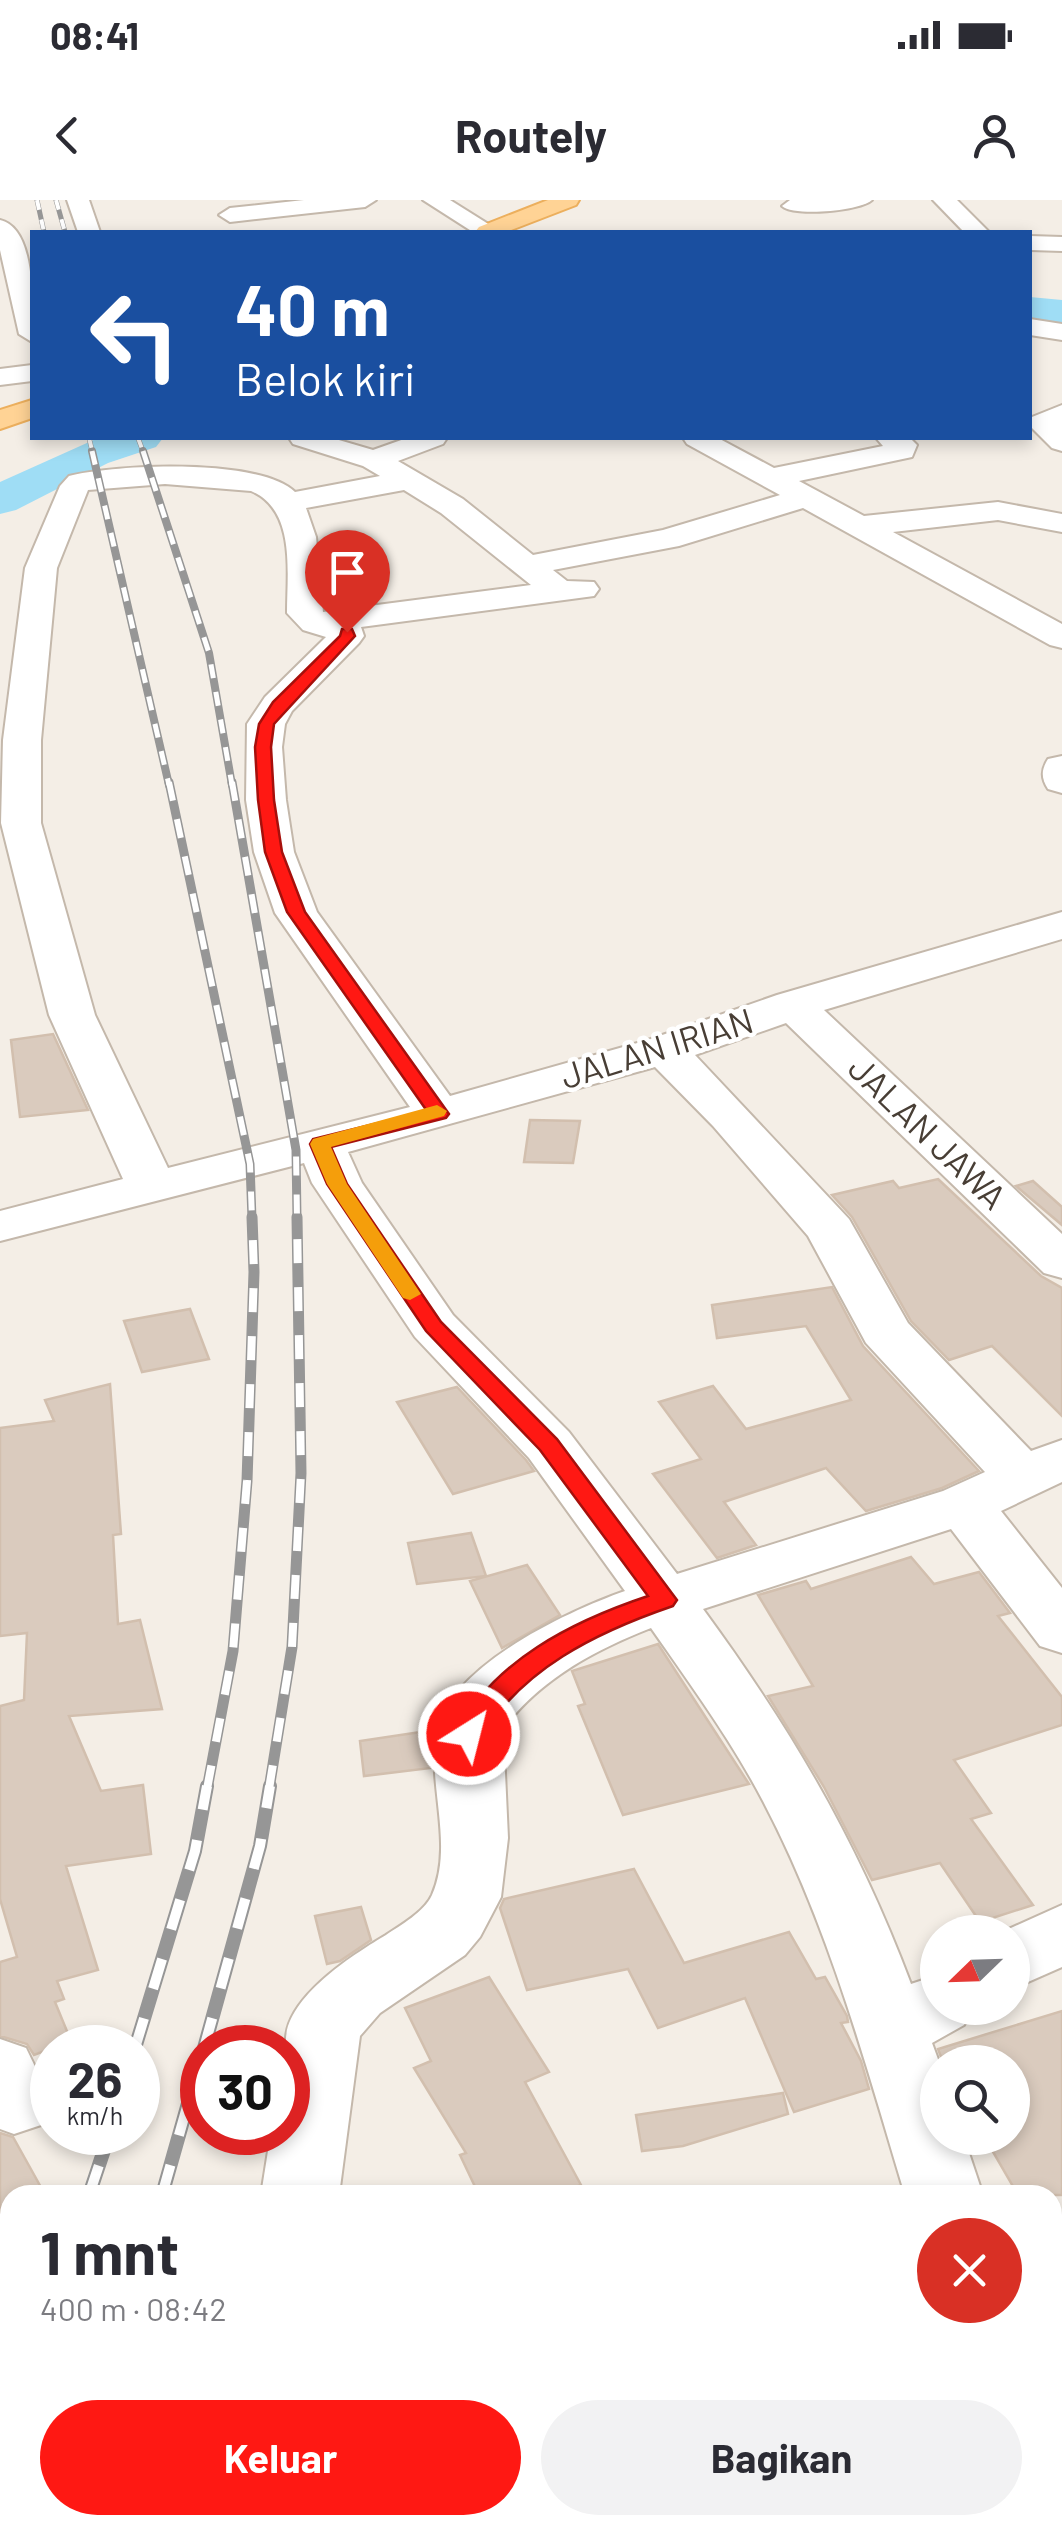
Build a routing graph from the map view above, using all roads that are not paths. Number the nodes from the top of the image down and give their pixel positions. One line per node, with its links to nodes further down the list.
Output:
1 (78, 200): 11 (street)
2 (365, 200): 8 (street)
3 (434, 200): 12 (street)
4 (861, 200): 7 (street)
5 (944, 200): 14 (street)
6 (562, 201): 13 (main road)
7 (787, 203): 9 (street)
8 (231, 216)
9 (822, 226)
10 (1, 230): 17 (street)
11 (88, 230)
12 (485, 230)
13 (493, 230)
14 (975, 230)
15 (1032, 242): 16 (street)
16 (1062, 244)
17 (9, 259): 18 (street)
18 (11, 295): 20 (street)
19 (1032, 327): 21 (street)
20 (30, 330)
21 (1062, 332)
22 (30, 373): 23 (street)
23 (0, 377)
24 (30, 409): 26 (main road)
25 (1062, 414): 31 (street)
26 (0, 420)
27 (309, 440): 34 (street)
28 (428, 440): 34 (street)
29 (701, 440): 33 (street)
30 (893, 440): 35 (street)
31 (1062, 442)
32 (774, 443): 33 (street)
33 (726, 452): 35 (street)
34 (374, 460): 36 (street)
35 (773, 477): 37 (street)
36 (410, 480): 38 (street); 41 (street)
37 (806, 497): 40 (street); 41 (street)
38 (285, 503): 44 (street); 53 (street)
39 (1062, 523): 40 (street)
40 (862, 526): 45 (street)
41 (530, 565): 43 (street)
42 (620, 584): 43 (street)
43 (560, 592): 44 (street)
44 (315, 623): 51 (street)
45 (1062, 638)
46 (1062, 767): 47 (street)
47 (1062, 781)
48 (1062, 925): 49 (street, JALAN IRIAN)
49 (792, 1005): 50 (street, JALAN IRIAN); 55 (street, JALAN JAWA)
50 (664, 1050): 51 (street, JALAN IRIAN); 56 (street)
51 (439, 1114): 52 (street, JALAN IRIAN)
52 (320, 1144): 53 (street, JALAN IRIAN); 58 (street)
53 (152, 1188): 54 (street, JALAN IRIAN)
54 (0, 1226)
55 (1062, 1262)
56 (1043, 1469): 57 (street)
57 (964, 1505): 58 (street); 59 (street)
58 (664, 1600): 62 (street); 63 (street)
59 (1062, 1632)
60 (1062, 1934): 61 (street)
61 (1030, 1952)
62 (914, 2017): 64 (street)
63 (301, 2185)
64 (942, 2185)

